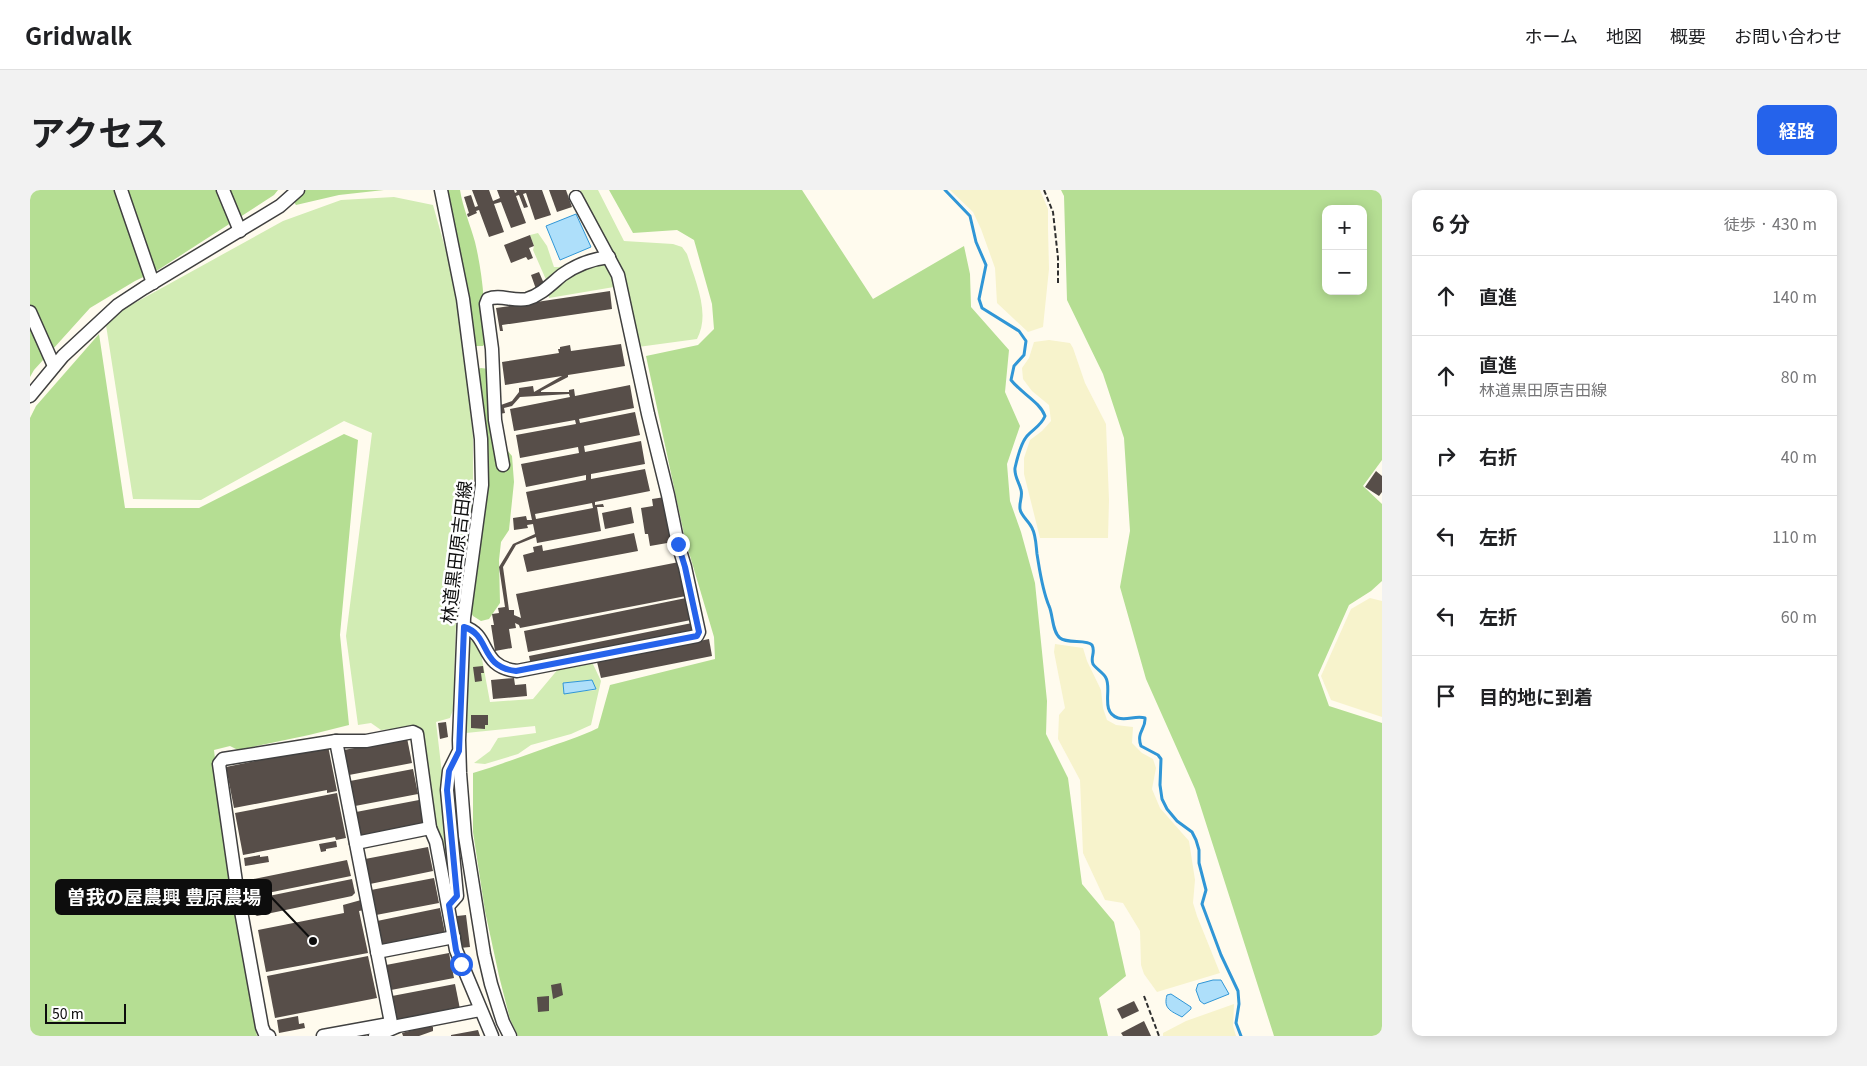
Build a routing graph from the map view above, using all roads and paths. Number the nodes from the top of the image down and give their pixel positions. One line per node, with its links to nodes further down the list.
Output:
1 (121, 190): 9 (street)
2 (223, 190): 7 (street)
3 (298, 190): 7 (street)
4 (441, 190): 13 (street, 林道黒田原吉田線)
5 (1044, 190): 10 (path)
6 (576, 197): 8 (street)
7 (240, 231): 9 (street)
8 (609, 257): 12 (street); 17 (street)
9 (153, 283): 14 (street)
10 (1058, 284)
11 (30, 312): 14 (street)
12 (492, 356): 13 (street); 16 (street)
13 (471, 358): 17 (street, 林道黒田原吉田線)
14 (54, 366): 15 (street)
15 (30, 396)
16 (503, 465)
17 (464, 627): 19 (street, 林道黒田原吉田線)
18 (336, 741): 20 (street); 21 (street); 28 (street)
19 (459, 751): 22 (street); 33 (street, 林道黒田原吉田線)
20 (430, 828): 21 (street); 22 (street)
21 (356, 843): 24 (street)
22 (449, 905): 23 (street)
23 (454, 937): 24 (street); 26 (street)
24 (377, 952): 27 (street)
25 (1144, 996): 34 (path)
26 (480, 1010): 27 (street); 32 (street)
27 (391, 1026): 29 (street); 31 (street)
28 (266, 1035)
29 (337, 1035): 30 (street)
30 (323, 1036)
31 (375, 1036)
32 (492, 1036)
33 (510, 1036)
34 (1159, 1036)

